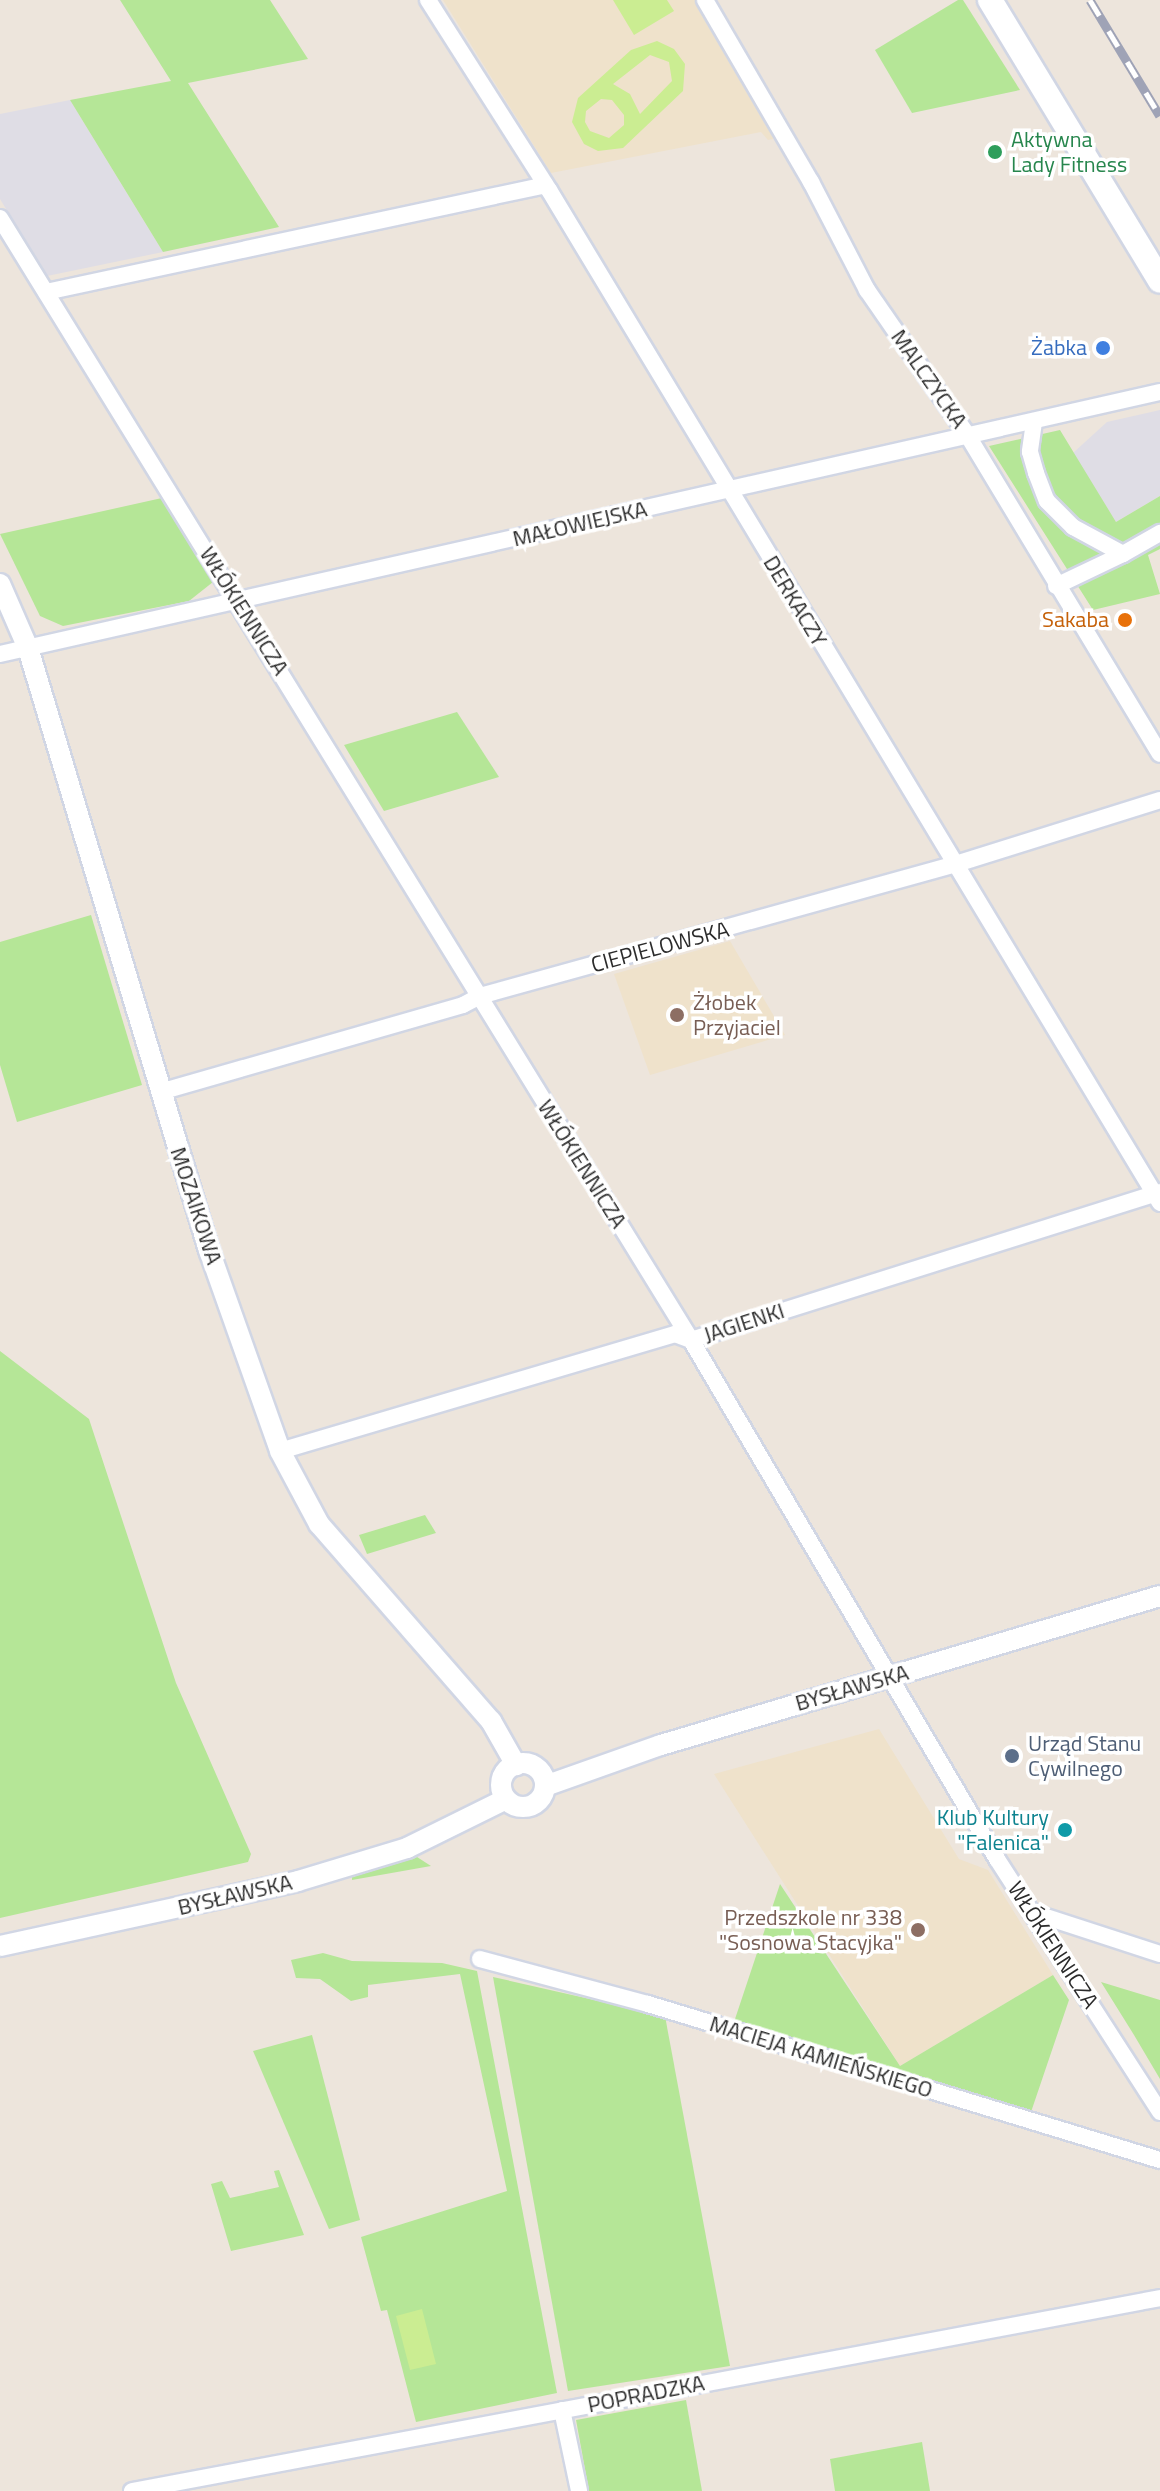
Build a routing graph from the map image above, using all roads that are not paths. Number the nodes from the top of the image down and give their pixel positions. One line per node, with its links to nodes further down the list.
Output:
1 (428, 0): 4 (street, DERKACZY)
2 (705, 0): 10 (street, MALCZYCKA)
3 (990, 0): 6 (main road)
4 (546, 185): 7 (street); 11 (street, DERKACZY)
5 (0, 218): 7 (street, WŁÓKIENNICZA)
6 (1160, 281)
7 (46, 292): 16 (street, WŁÓKIENNICZA)
8 (1160, 392): 9 (street, MAŁOWIEJSKA)
9 (1034, 422): 10 (street, MAŁOWIEJSKA); 13 (street)
10 (968, 436): 11 (street, MAŁOWIEJSKA); 15 (street, MALCZYCKA)
11 (730, 490): 16 (street, MAŁOWIEJSKA); 21 (street, DERKACZY)
12 (1160, 533): 13 (street)
13 (1123, 554): 15 (street)
14 (0, 584): 17 (street, MOZAIKOWA)
15 (1056, 586): 19 (street, MALCZYCKA)
16 (237, 600): 17 (street, MAŁOWIEJSKA); 22 (street, WŁÓKIENNICZA)
17 (28, 648): 18 (street, MAŁOWIEJSKA); 23 (street, MOZAIKOWA)
18 (0, 654)
19 (1160, 754)
20 (1160, 800): 21 (street, CIEPIELOWSKA)
21 (956, 864): 22 (street, CIEPIELOWSKA); 24 (street, DERKACZY)
22 (480, 996): 23 (street, CIEPIELOWSKA); 25 (street, WŁÓKIENNICZA)
23 (160, 1092): 26 (street, MOZAIKOWA)
24 (1158, 1196): 25 (street, JAGIENKI)
25 (691, 1340): 26 (street, JAGIENKI); 28 (street, WŁÓKIENNICZA)
26 (280, 1451): 29 (street, MOZAIKOWA)
27 (1160, 1596): 28 (street, BYSŁAWSKA)
28 (894, 1676): 30 (street, BYSŁAWSKA); 32 (street, WŁÓKIENNICZA)
29 (516, 1765): 30 (street); 31 (street)
30 (545, 1786): 31 (street)
31 (506, 1799): 33 (street, BYSŁAWSKA)
32 (1031, 1912): 34 (street); 36 (street, WŁÓKIENNICZA)
33 (0, 1946)
34 (1160, 1954)
35 (480, 1959): 37 (street, MACIEJA KAMIEŃSKIEGO)
36 (1160, 2112)
37 (1160, 2160)
38 (1160, 2298): 39 (street, POPRADZKA)
39 (562, 2410): 40 (street, POPRADZKA); 41 (street)
40 (132, 2491)
41 (579, 2491)

